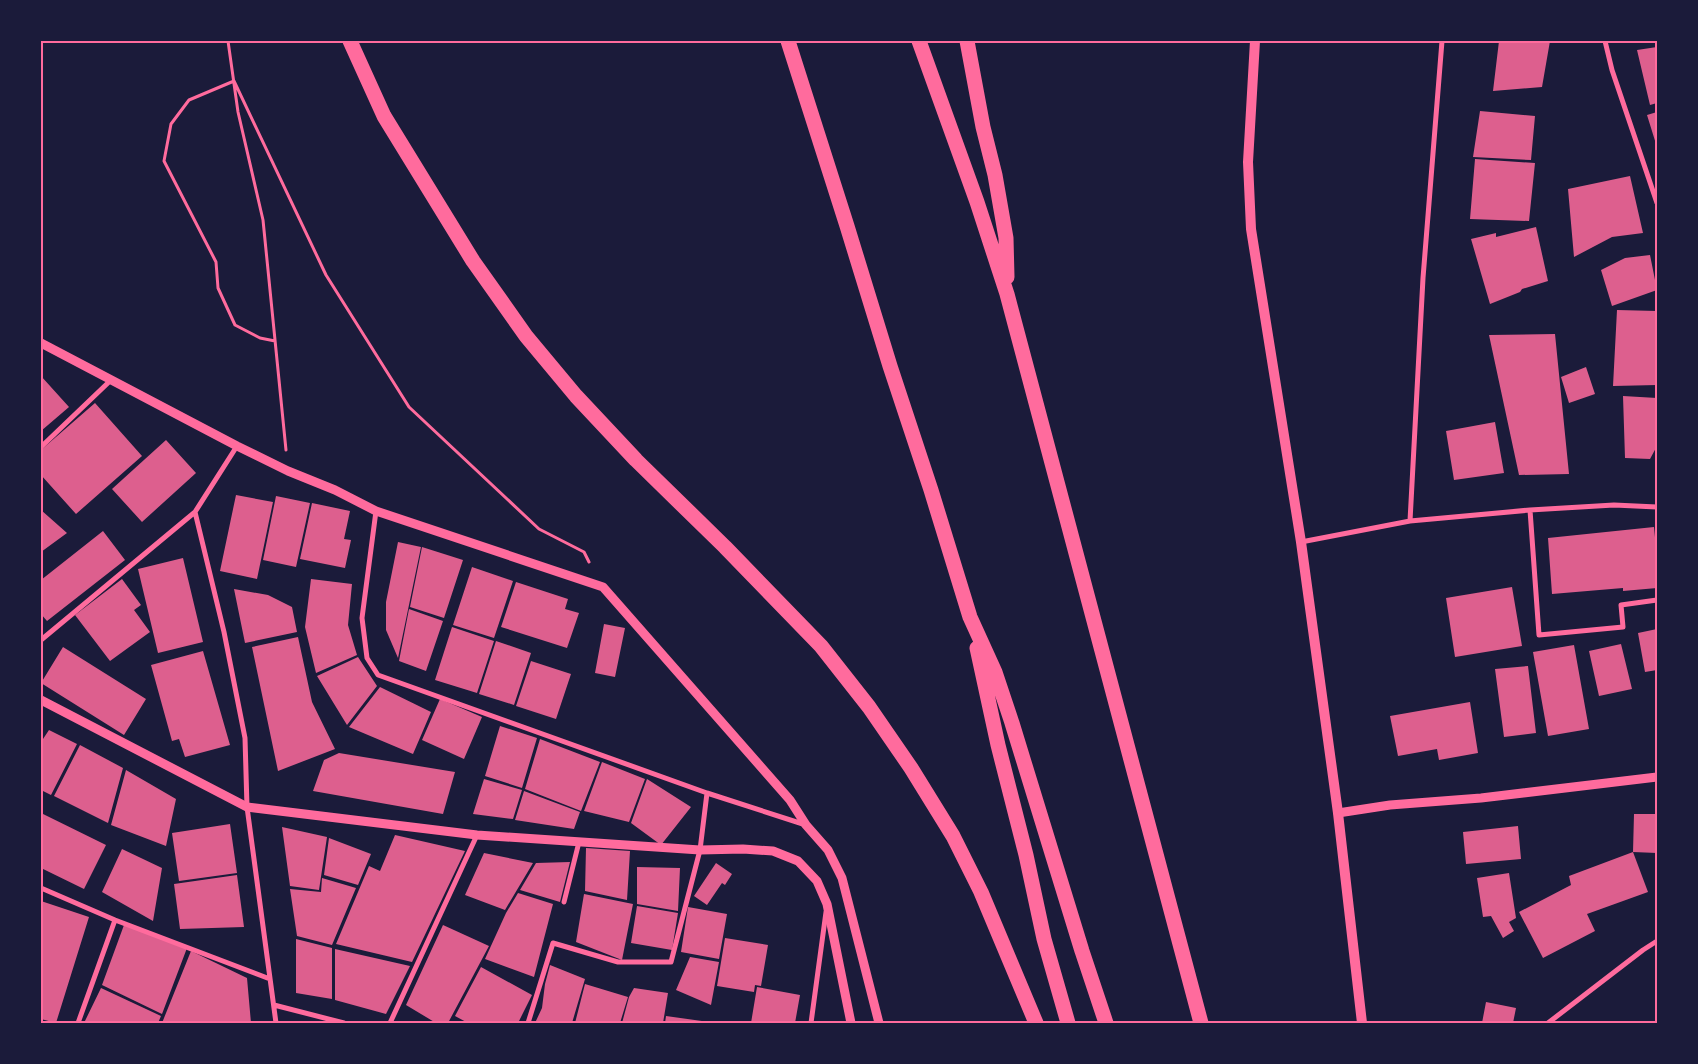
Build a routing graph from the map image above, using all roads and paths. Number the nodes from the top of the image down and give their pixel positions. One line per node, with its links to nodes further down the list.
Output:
1 (228, 41): 9 (path)
2 (350, 41): 52 (highway)
3 (788, 41): 26 (highway)
4 (919, 41): 11 (highway)
5 (967, 41): 11 (highway)
6 (1255, 41): 23 (main road)
7 (1605, 41): 10 (street)
8 (1442, 42): 22 (street)
9 (234, 81): 12 (path); 12 (path); 24 (path)
10 (1657, 203)
11 (1007, 294): 55 (highway)
12 (275, 340): 17 (path)
13 (41, 343): 14 (street)
14 (111, 380): 15 (street); 16 (street)
15 (237, 446): 17 (street); 21 (street)
16 (41, 447)
17 (288, 471): 20 (street)
18 (1657, 507): 19 (street)
19 (1530, 510): 22 (street); 25 (street)
20 (376, 511): 24 (street); 30 (street)
21 (196, 512): 27 (street); 31 (street)
22 (1410, 521): 23 (street)
23 (1301, 542): 32 (main road)
24 (603, 587): 33 (street)
25 (1657, 600)
26 (970, 617): 53 (highway); 54 (highway)
27 (41, 640)
28 (41, 700): 31 (street)
29 (1657, 777): 32 (street)
30 (707, 793): 33 (street); 36 (street)
31 (247, 807): 34 (street); 42 (street)
32 (1338, 813): 56 (main road)
33 (806, 826): 51 (street)
34 (477, 835): 35 (street); 47 (street)
35 (579, 842): 36 (street); 38 (street)
36 (700, 850): 39 (street); 48 (street)
37 (41, 888): 40 (street)
38 (564, 902)
39 (827, 904): 49 (street); 50 (street)
40 (116, 920): 42 (street); 44 (street)
41 (1657, 941): 57 (street)
42 (270, 979): 43 (street)
43 (274, 1005): 45 (street); 46 (street)
44 (78, 1023)
45 (276, 1023)
46 (344, 1023)
47 (390, 1023)
48 (528, 1023)
49 (811, 1023)
50 (851, 1023)
51 (879, 1023)
52 (1036, 1023)
53 (1068, 1023)
54 (1106, 1023)
55 (1201, 1023)
56 (1362, 1023)
57 (1548, 1023)

